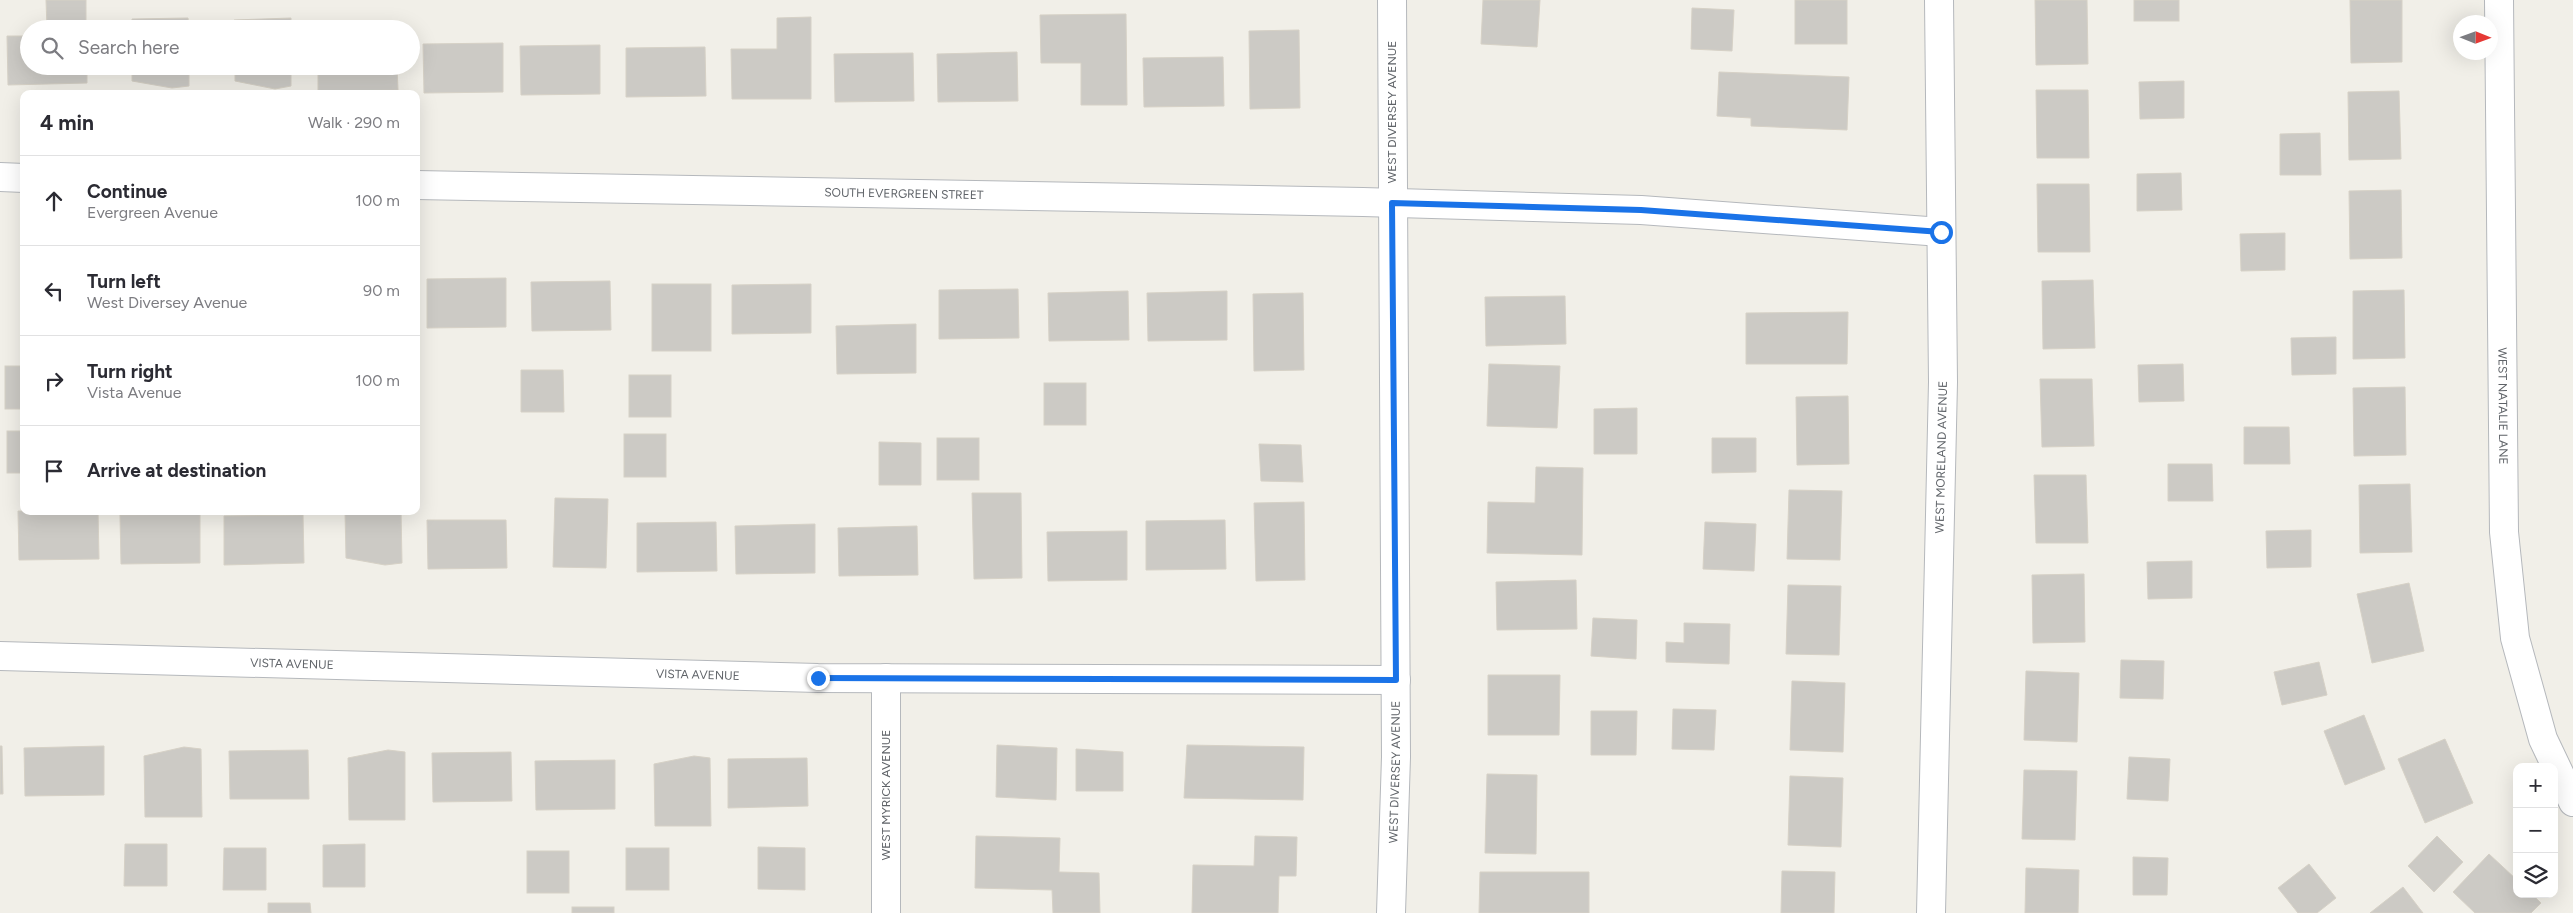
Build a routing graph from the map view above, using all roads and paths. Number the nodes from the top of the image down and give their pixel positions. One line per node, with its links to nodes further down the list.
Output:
1 (1392, 0): 7 (street, WEST DIVERSEY AVENUE)
2 (1939, 0): 8 (street, WEST MORELAND AVENUE)
3 (2499, 0): 12 (street, WEST NATALIE LANE)
4 (0, 177): 5 (street)
5 (20, 178)
6 (420, 185): 7 (street, SOUTH EVERGREEN STREET)
7 (1392, 203): 8 (street, SOUTH EVERGREEN STREET); 11 (street, WEST DIVERSEY AVENUE)
8 (1941, 232): 15 (street, WEST MORELAND AVENUE)
9 (0, 656): 10 (street, VISTA AVENUE)
10 (886, 678): 11 (street, VISTA AVENUE); 13 (street, WEST MYRICK AVENUE)
11 (1396, 680): 14 (street, WEST DIVERSEY AVENUE)
12 (2573, 802)
13 (886, 913)
14 (1391, 913)
15 (1931, 913)

